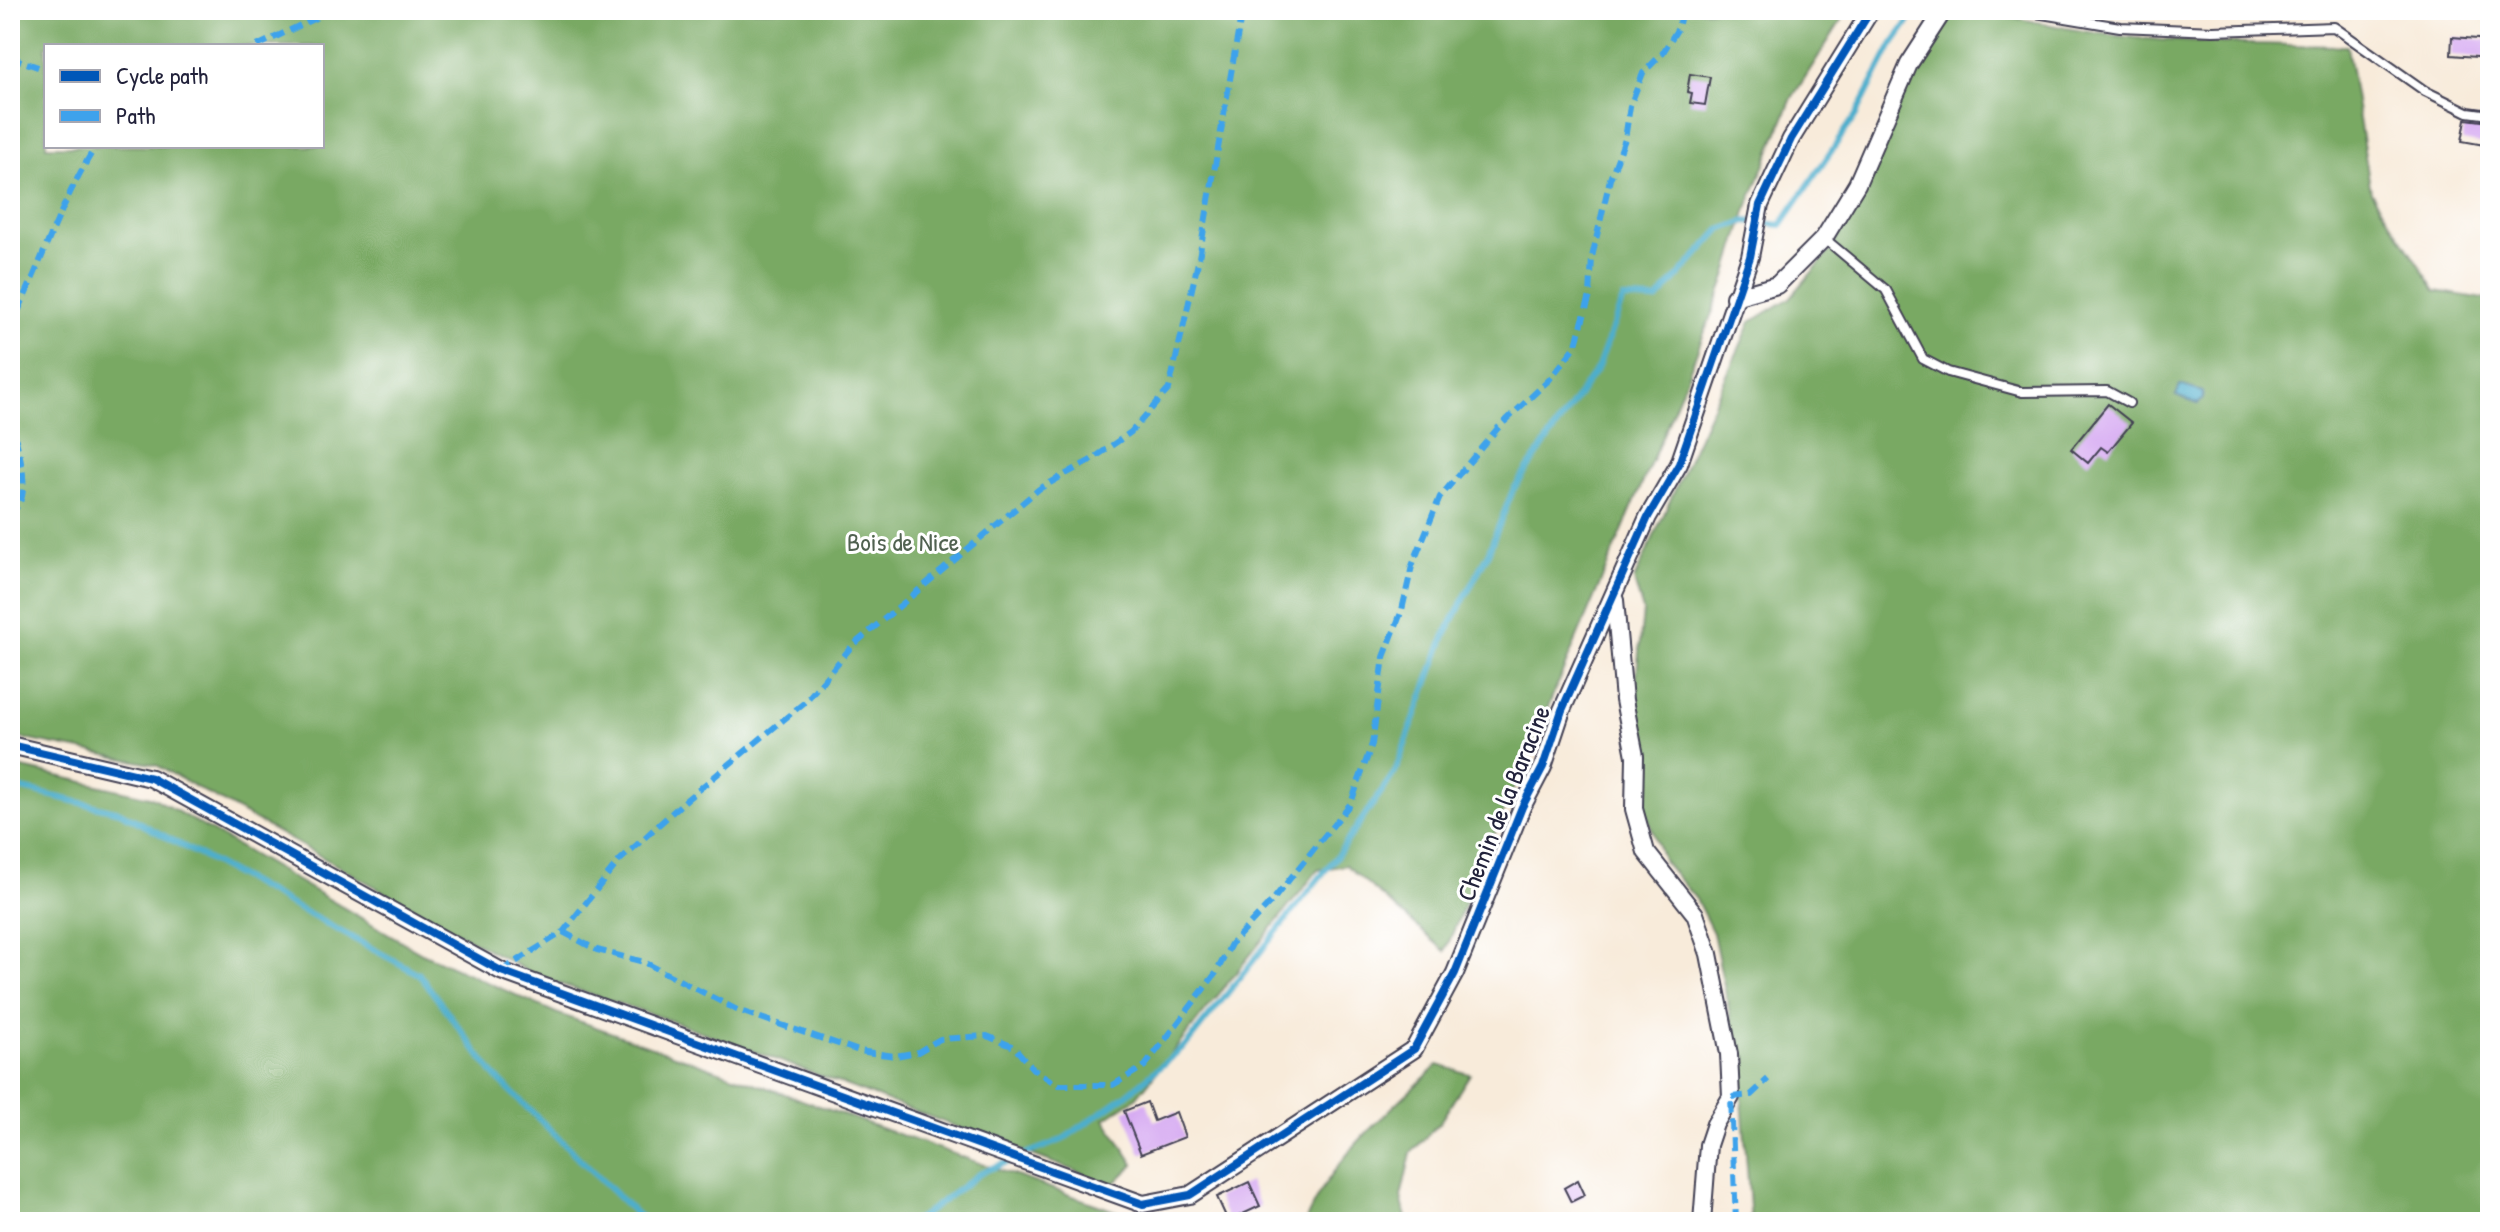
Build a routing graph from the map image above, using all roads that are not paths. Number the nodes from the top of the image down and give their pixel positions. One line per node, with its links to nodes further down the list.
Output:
1 (1871, 10): 6 (street, Chemin de la Baracine)
2 (1944, 10): 5 (street)
3 (2017, 10): 4 (lane)
4 (2490, 115)
5 (1824, 238): 6 (street); 7 (lane)
6 (1734, 297): 8 (street, Chemin de la Baracine)
7 (2129, 403)
8 (1614, 598): 9 (street, Chemin de la Baracine); 10 (street)
9 (10, 745)
10 (1702, 1222)

